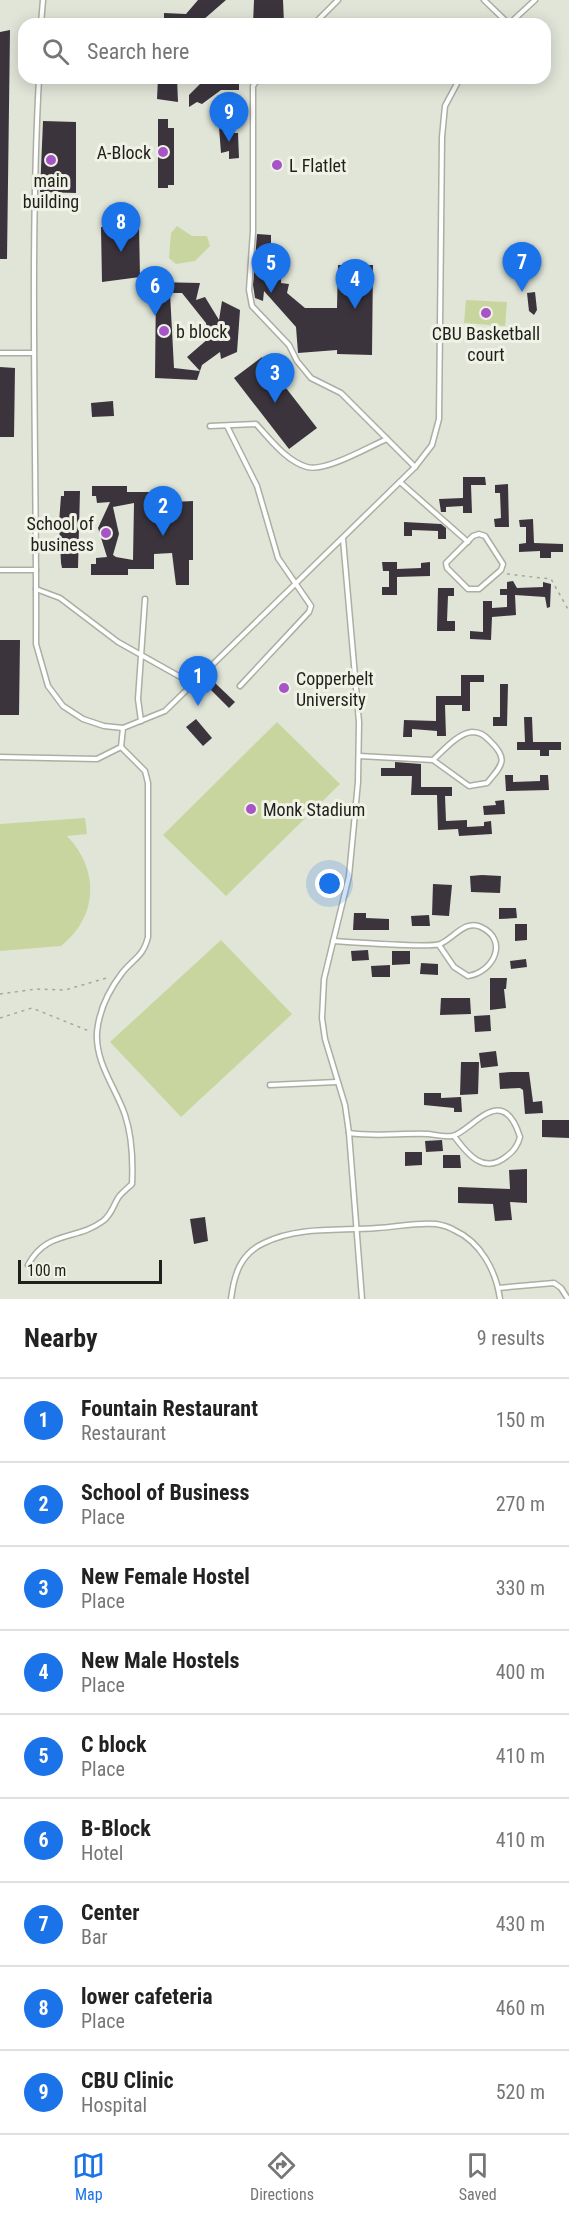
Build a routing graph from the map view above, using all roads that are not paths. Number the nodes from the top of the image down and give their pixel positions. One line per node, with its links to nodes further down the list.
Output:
1 (43, 0): 5 (lane)
2 (338, 0): 6 (lane)
3 (484, 0): 7 (lane)
4 (535, 0): 8 (lane)
5 (42, 18)
6 (320, 18)
7 (503, 18)
8 (516, 18)
9 (39, 84): 13 (lane)
10 (254, 84): 16 (lane)
11 (457, 84): 17 (lane)
12 (0, 353): 13 (lane)
13 (32, 353): 22 (lane)
14 (210, 426): 15 (lane)
15 (227, 426): 16 (lane); 23 (lane)
16 (387, 439): 17 (lane)
17 (415, 468): 18 (lane)
18 (400, 482): 19 (lane); 20 (lane)
19 (343, 539): 23 (lane); 32 (lane)
20 (468, 542): 20 (lane)
21 (0, 570): 22 (lane)
22 (36, 570): 24 (lane)
23 (297, 584): 27 (lane); 28 (lane)
24 (36, 589): 26 (lane); 30 (lane)
25 (145, 599): 26 (lane)
26 (141, 656): 27 (lane); 29 (lane)
27 (193, 684): 29 (lane)
28 (240, 686)
29 (141, 722): 30 (lane)
30 (123, 728): 31 (lane)
31 (121, 747): 33 (lane); 42 (lane)
32 (359, 756): 34 (lane); 35 (lane)
33 (0, 757)
34 (433, 760): 34 (lane)
35 (333, 941): 36 (lane); 37 (lane)
36 (439, 945): 36 (lane)
37 (337, 1082): 38 (lane); 39 (lane)
38 (270, 1085)
39 (349, 1133): 40 (lane); 41 (lane)
40 (454, 1136): 40 (lane)
41 (358, 1230): 43 (lane); 44 (lane); 45 (lane)
42 (28, 1265)
43 (498, 1288): 46 (lane); 47 (lane)
44 (231, 1299)
45 (362, 1299)
46 (500, 1299)
47 (568, 1299)

